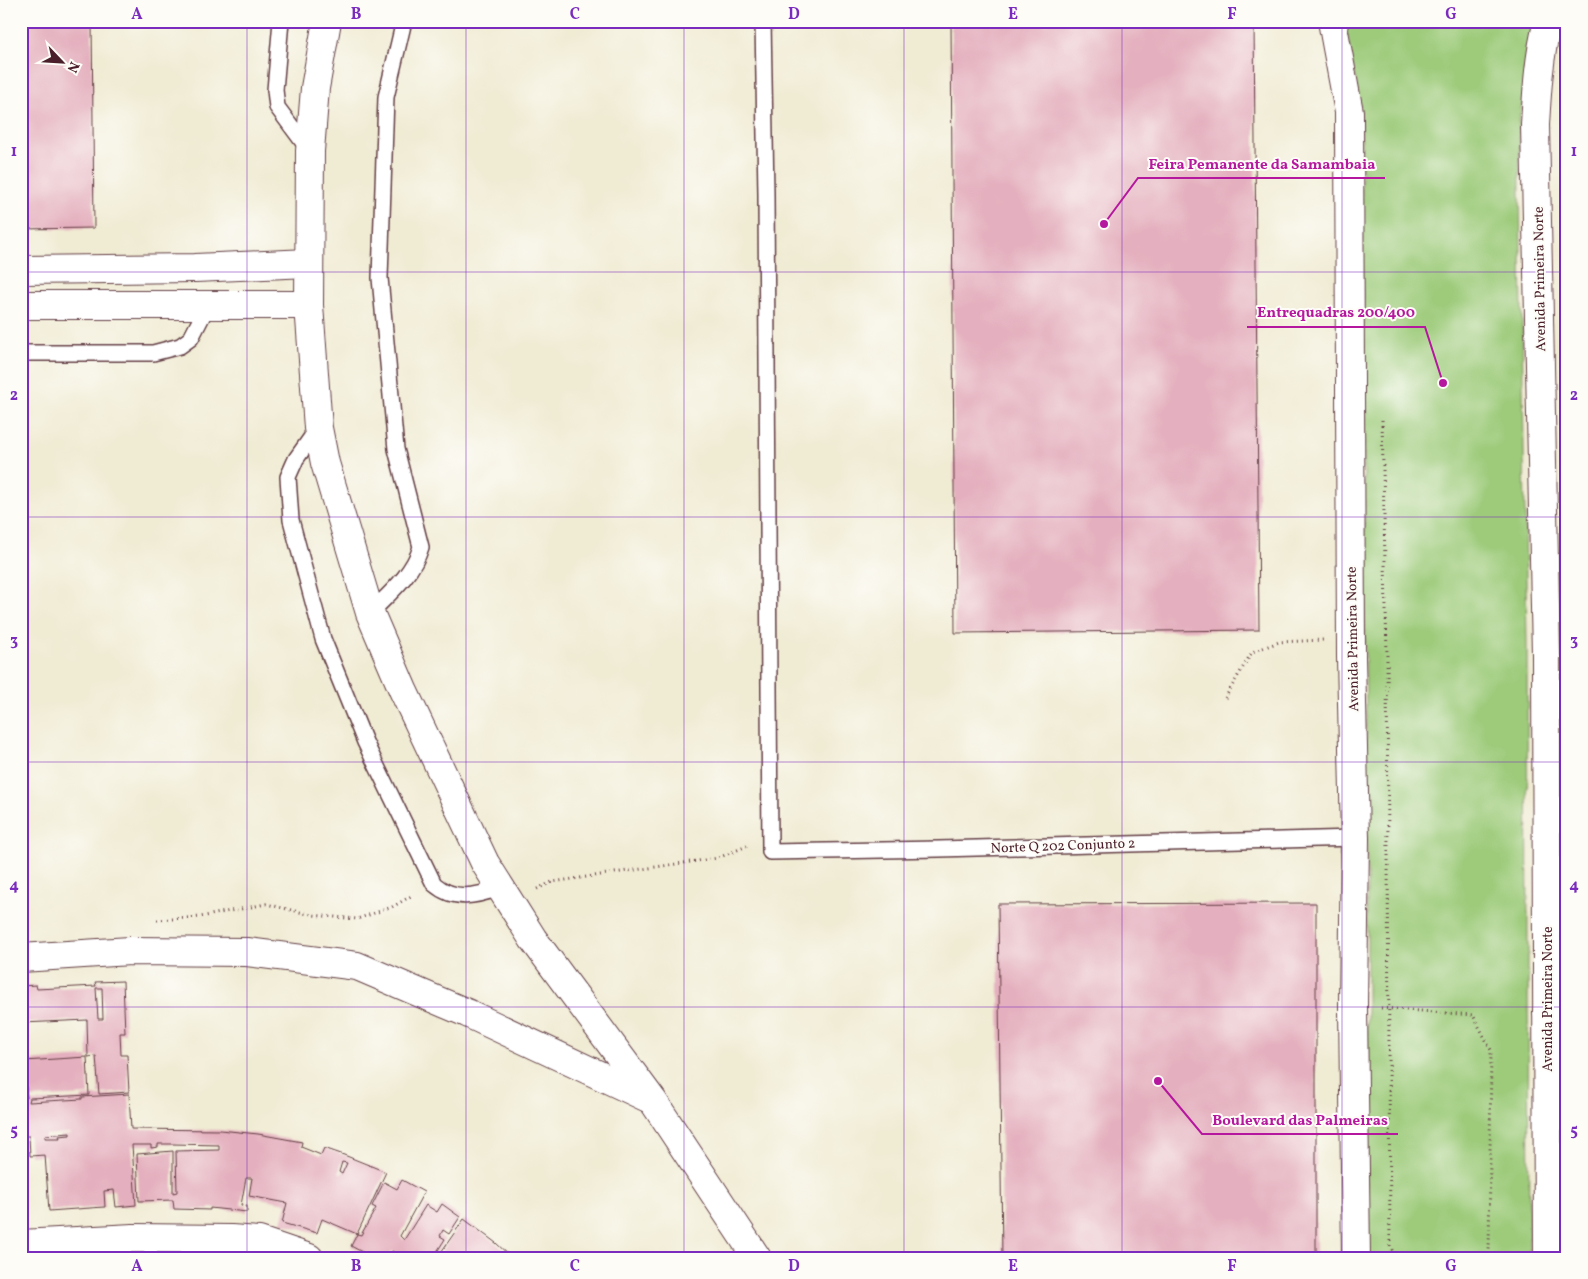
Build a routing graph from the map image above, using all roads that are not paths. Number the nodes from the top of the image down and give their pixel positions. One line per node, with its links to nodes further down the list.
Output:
1 (281, 21): 7 (lane)
2 (327, 21): 7 (street)
3 (404, 21): 15 (lane)
4 (763, 21): 16 (lane, Norte Q 202 Conjunto 2)
5 (1332, 21): 16 (street, Avenida Primeira Norte)
6 (1548, 21): 19 (street, Avenida Primeira Norte)
7 (310, 151): 8 (street)
8 (308, 263): 9 (street); 12 (street)
9 (21, 270)
10 (21, 305): 11 (street)
11 (208, 305): 12 (street); 13 (lane)
12 (309, 305): 14 (street)
13 (21, 352)
14 (318, 428): 15 (street); 17 (lane)
15 (370, 613): 17 (street)
16 (1355, 838): 24 (street, Avenida Primeira Norte)
17 (505, 895): 21 (street)
18 (21, 958): 21 (street)
19 (1557, 1018): 20 (street, Avenida Primeira Norte)
20 (1557, 1098): 28 (street, Avenida Primeira Norte)
21 (653, 1101): 27 (street)
22 (133, 1238): 23 (street); 25 (street); 26 (street)
23 (21, 1244)
24 (1357, 1256)
25 (114, 1258)
26 (309, 1258)
27 (757, 1258)
28 (1548, 1258)

